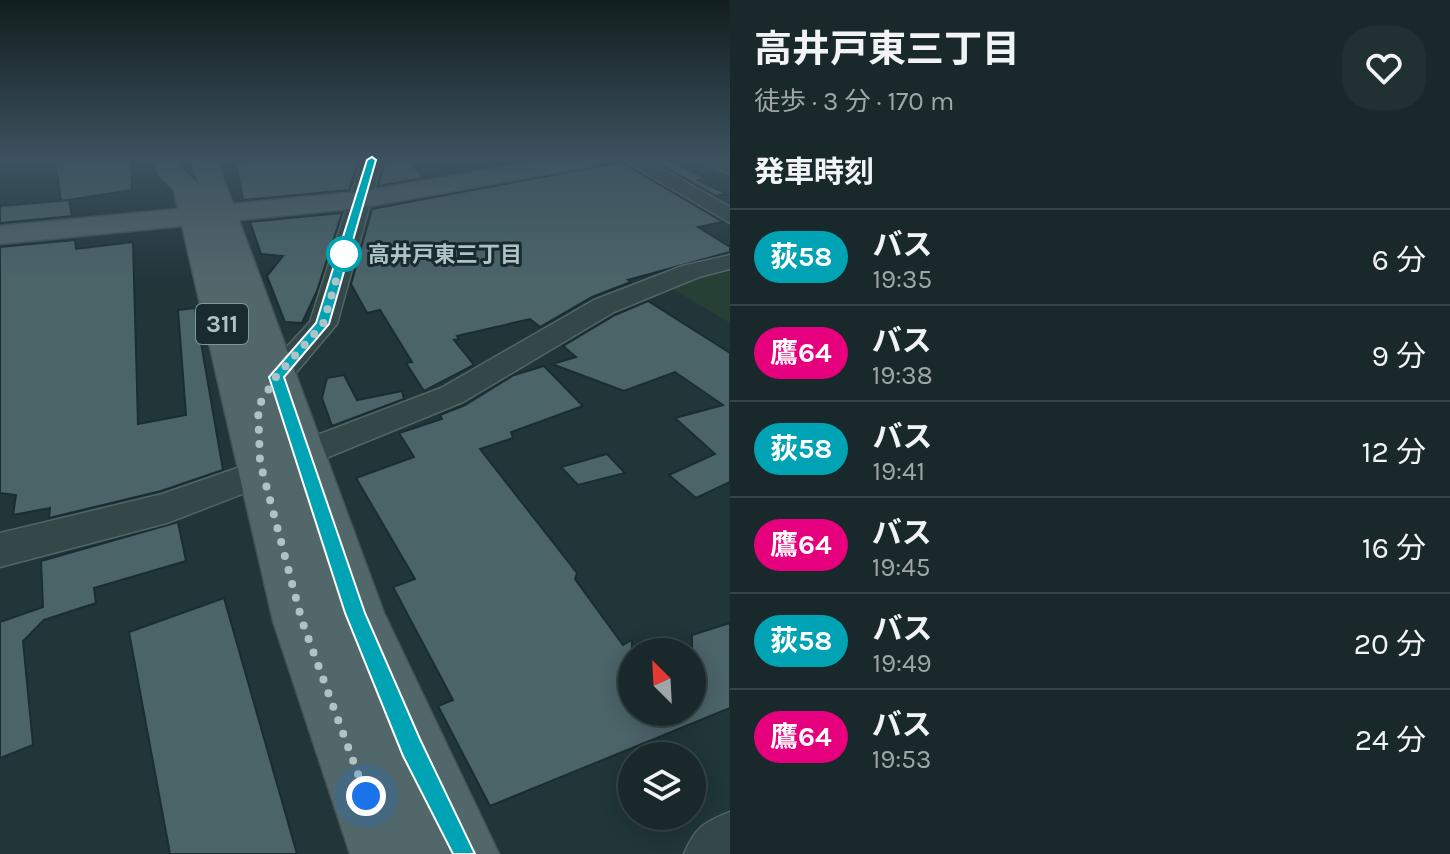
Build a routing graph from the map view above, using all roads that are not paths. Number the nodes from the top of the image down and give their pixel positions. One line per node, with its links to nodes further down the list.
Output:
1 (124, 200): 7 (main road)
2 (203, 200): 10 (main road, 311)
3 (205, 200): 9 (main road, 311)
4 (359, 200): 9 (street)
5 (702, 200): 6 (street)
6 (730, 216)
7 (0, 235)
8 (730, 262): 10 (street)
9 (276, 377): 10 (main road, 311)
10 (275, 463): 11 (street); 13 (main road, 311); 14 (main road, 311)
11 (0, 550)
12 (730, 840): 15 (street)
13 (387, 854)
14 (462, 854)
15 (713, 854)

